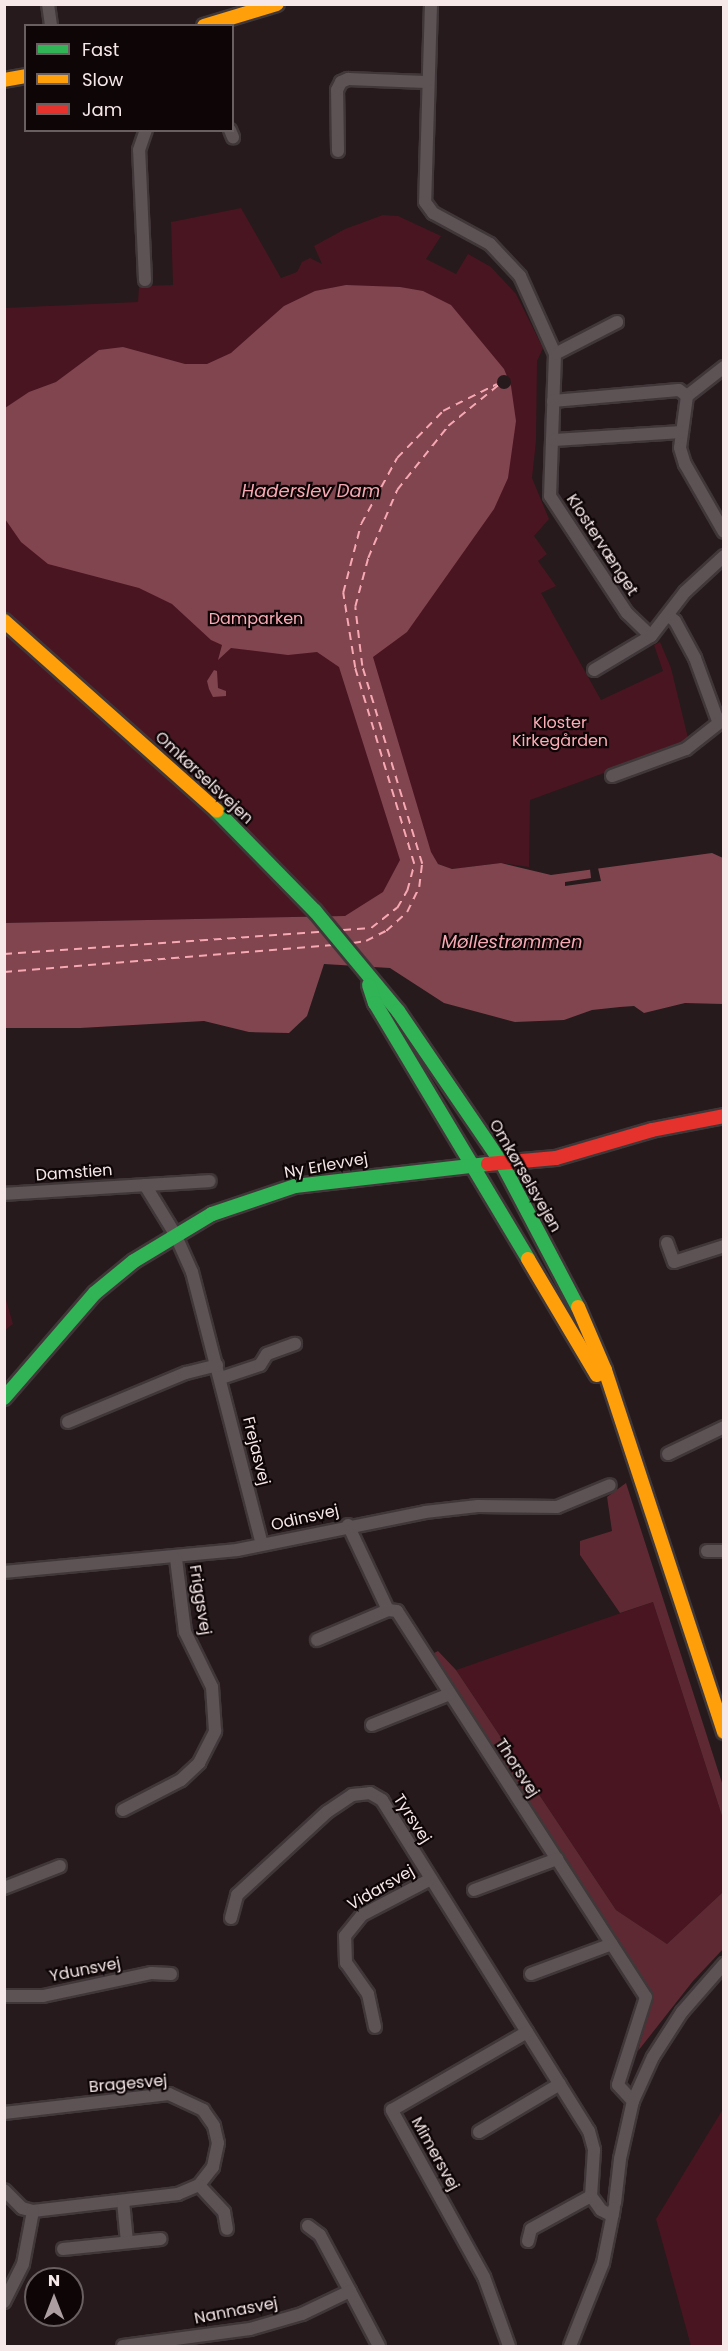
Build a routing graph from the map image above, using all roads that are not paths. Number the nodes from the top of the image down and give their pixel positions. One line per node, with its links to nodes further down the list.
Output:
1 (48, 4): 4 (street)
2 (277, 4): 5 (main road)
3 (431, 4): 8 (street)
4 (51, 24)
5 (211, 24)
6 (24, 76): 7 (main road)
7 (4, 80)
8 (426, 82): 10 (street); 13 (street)
9 (145, 132): 11 (street)
10 (338, 151)
11 (145, 279)
12 (617, 322): 13 (street)
13 (555, 354): 16 (street, Klostervænget)
14 (723, 367): 15 (street)
15 (687, 396): 16 (street); 17 (street)
16 (553, 401): 18 (street, Klostervænget)
17 (682, 432): 18 (street); 19 (street)
18 (554, 440): 23 (street, Klostervænget)
19 (723, 532)
20 (723, 556): 21 (street)
21 (668, 615): 23 (street); 25 (street)
22 (4, 621): 27 (main road, Omkørselsvejen)
23 (651, 636): 24 (street)
24 (594, 670)
25 (721, 720): 26 (street)
26 (612, 776)
27 (365, 975): 28 (main road, Omkørselsvejen); 30 (main road, Omkørselsvejen)
28 (412, 1065): 30 (main road); 31 (main road, Omkørselsvejen)
29 (723, 1116): 30 (main road, Ny Erlevvej)
30 (503, 1165): 31 (main road, Ny Erlevvej); 38 (main road, Omkørselsvejen)
31 (474, 1167): 35 (main road, Ny Erlevvej); 38 (main road); 43 (main road, Omkørselsvejen)
32 (210, 1181): 33 (street, Damstien)
33 (145, 1185): 34 (street, Damstien); 35 (street)
34 (4, 1194)
35 (175, 1233): 40 (street, Frejasvej); 42 (main road, Ny Erlevvej)
36 (667, 1243): 37 (street)
37 (723, 1246)
38 (556, 1264): 43 (main road, Omkørselsvejen)
39 (295, 1344): 41 (street)
40 (217, 1365): 41 (street, Frejasvej); 44 (street)
41 (220, 1378): 49 (street, Frejasvej)
42 (4, 1398)
43 (619, 1416): 58 (main road, Omkørselsvejen)
44 (68, 1422)
45 (723, 1427): 46 (street)
46 (668, 1454)
47 (610, 1485): 48 (street, Odinsvej)
48 (348, 1525): 49 (street, Odinsvej); 54 (street, Thorsvej)
49 (262, 1544): 52 (street, Odinsvej)
50 (707, 1551): 51 (street)
51 (723, 1551)
52 (176, 1559): 53 (street, Odinsvej); 59 (street, Friggsvej)
53 (4, 1572)
54 (388, 1610): 55 (street); 56 (street, Thorsvej)
55 (317, 1640)
56 (450, 1694): 57 (street); 60 (street, Thorsvej)
57 (372, 1725)
58 (723, 1732)
59 (123, 1810)
60 (557, 1859): 64 (street); 66 (street, Thorsvej)
61 (60, 1866): 63 (street)
62 (431, 1879): 65 (street, Tyrsvej); 71 (street, Vidarsvej); 72 (street, Tyrsvej)
63 (4, 1888)
64 (474, 1890)
65 (231, 1918)
66 (612, 1944): 69 (street); 74 (street, Thorsvej)
67 (723, 1964): 74 (street)
68 (171, 1974): 70 (street, Ydunsvej)
69 (531, 1974)
70 (4, 1996)
71 (375, 2026)
72 (527, 2032): 73 (street); 93 (street, Mimersvej)
73 (560, 2084): 76 (street); 79 (street)
74 (633, 2101): 81 (street)
75 (4, 2113): 77 (street, Bragesvej)
76 (479, 2132)
77 (199, 2185): 80 (street); 84 (street)
78 (4, 2190): 82 (street)
79 (591, 2196): 81 (street); 86 (street)
80 (123, 2201): 82 (street); 87 (street)
81 (614, 2209): 94 (street)
82 (33, 2211): 90 (street)
83 (308, 2226): 89 (street)
84 (227, 2229)
85 (160, 2240): 87 (street)
86 (528, 2241)
87 (127, 2242): 88 (street)
88 (63, 2249)
89 (350, 2291): 91 (street, Nannasvej); 92 (street)
90 (4, 2302)
91 (123, 2346)
92 (379, 2346)
93 (509, 2346)
94 (570, 2346)

